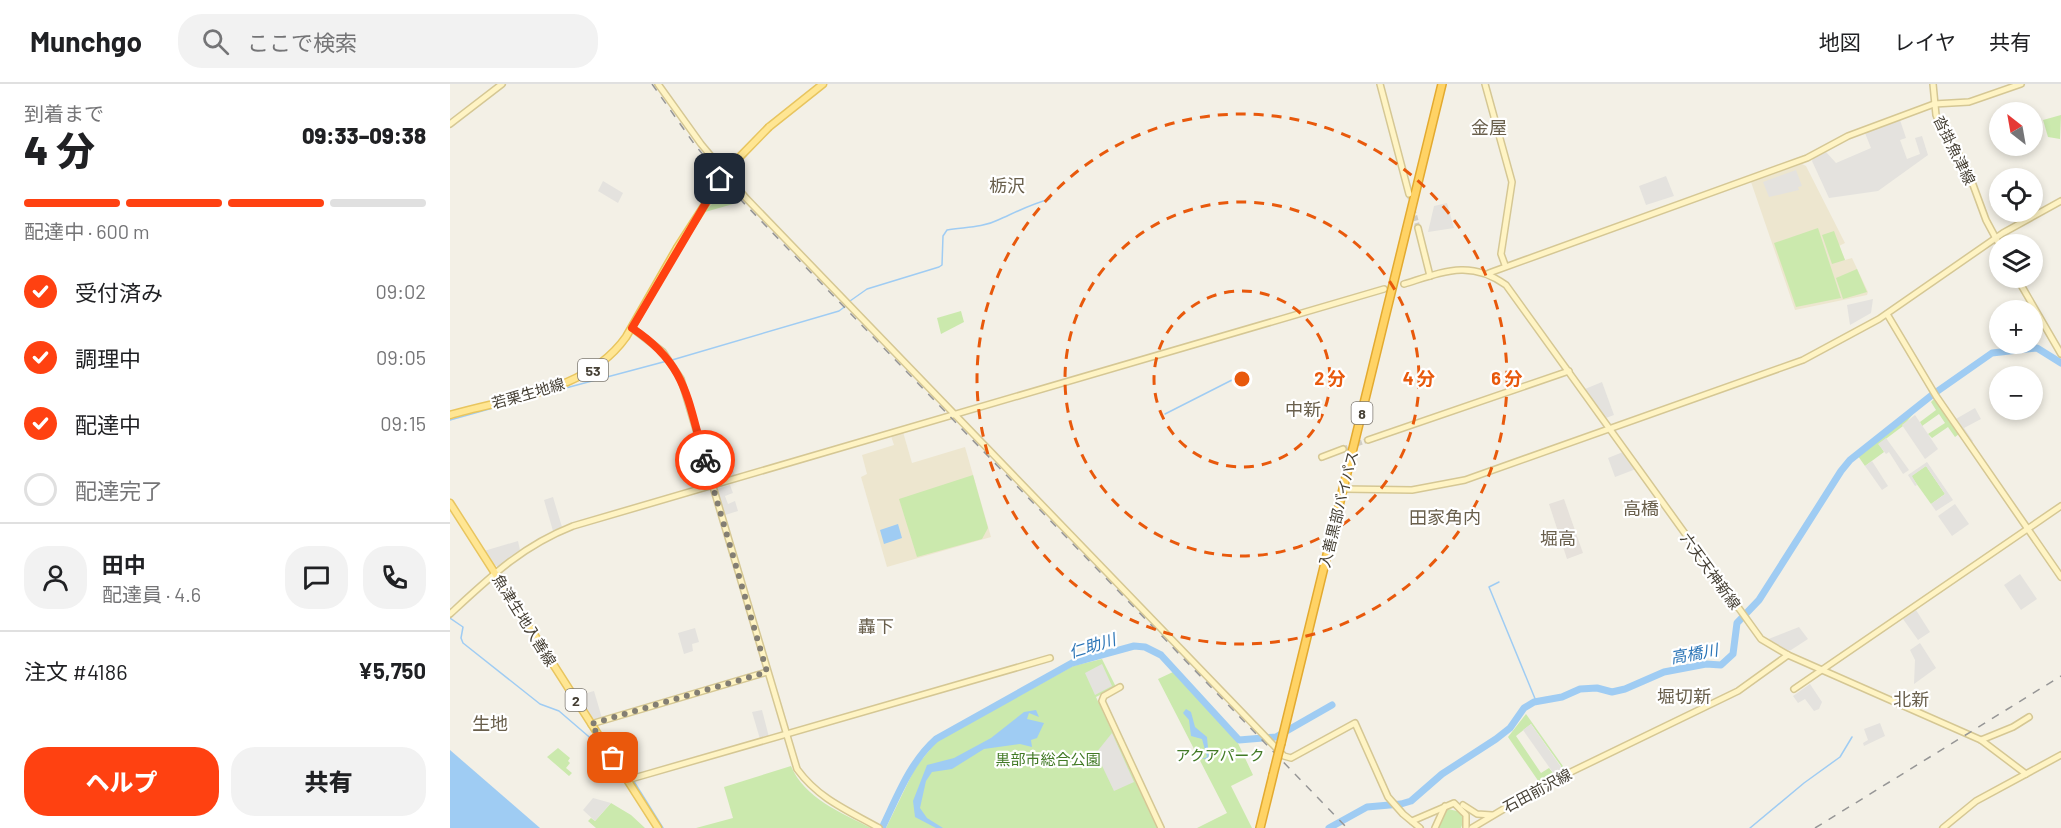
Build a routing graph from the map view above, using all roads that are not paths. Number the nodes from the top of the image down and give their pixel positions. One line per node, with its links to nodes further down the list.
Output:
1 (502, 84): 10 (street)
2 (658, 84): 27 (street)
3 (823, 84): 24 (main road, 若栗生地線 / 53, bridge)
4 (1380, 84): 11 (street)
5 (1442, 84): 34 (highway, 入善黒部バイパス / 8)
6 (1485, 84): 17 (street)
7 (1933, 84): 9 (street, 沓掛魚津線)
8 (2021, 84): 9 (street)
9 (1934, 104): 14 (street, 沓掛魚津線); 17 (street)
10 (450, 124)
11 (1409, 194)
12 (2061, 201): 15 (street)
13 (1418, 228): 19 (street)
14 (1993, 234)
15 (2002, 234)
16 (1989, 242): 23 (street)
17 (1505, 265): 18 (street)
18 (1489, 273): 19 (street); 26 (street, 六天天神新線)
19 (1431, 276): 20 (street)
20 (1404, 284)
21 (2023, 288): 25 (street)
22 (1384, 289): 27 (street)
23 (1887, 314): 29 (street); 37 (street)
24 (632, 328): 28 (main road, 若栗生地線 / 53); 33 (street)
25 (2061, 354)
26 (1569, 371): 29 (street, 六天天神新線); 30 (street)
27 (955, 414): 33 (street); 57 (street)
28 (450, 415)
29 (1609, 429): 34 (street); 41 (street, 六天天神新線)
30 (1368, 440)
31 (1343, 449): 32 (street)
32 (1322, 457)
33 (712, 485): 38 (street); 44 (street)
34 (1344, 489): 61 (highway, 入善黒部バイパス / 8, bridge)
35 (450, 503): 38 (main road, 魚津生地入善線 / 2)
36 (2061, 506): 37 (street)
37 (2028, 529): 39 (street); 43 (street)
38 (495, 573): 40 (street); 48 (main road, 魚津生地入善線 / 2)
39 (2061, 577)
40 (450, 614)
41 (1788, 655): 43 (street, 六天天神新線); 56 (street, 石田前沢線)
42 (1050, 658): 49 (street)
43 (1822, 670): 46 (street); 50 (street, 六天天神新線)
44 (767, 672): 48 (street); 49 (street)
45 (1120, 687): 60 (street)
46 (1794, 689)
47 (2029, 717): 50 (street)
48 (591, 724): 53 (main road, 魚津生地入善線 / 2)
49 (784, 734): 53 (street); 58 (street)
50 (1981, 740): 52 (street, 六天天神新線)
51 (2061, 755): 52 (street)
52 (2025, 774): 66 (street)
53 (627, 780): 59 (main road, 魚津生地入善線 / 2)
54 (1445, 804): 55 (street, 石田前沢線); 57 (street, 石田前沢線); 63 (street)
55 (1458, 804): 56 (street, 石田前沢線); 64 (street)
56 (1492, 815): 65 (street, 石田前沢線)
57 (1412, 821): 62 (street)
58 (878, 827)
59 (658, 828)
60 (1161, 828)
61 (1260, 828)
62 (1420, 828)
63 (1435, 828)
64 (1466, 828)
65 (1472, 828)
66 (1943, 828)

